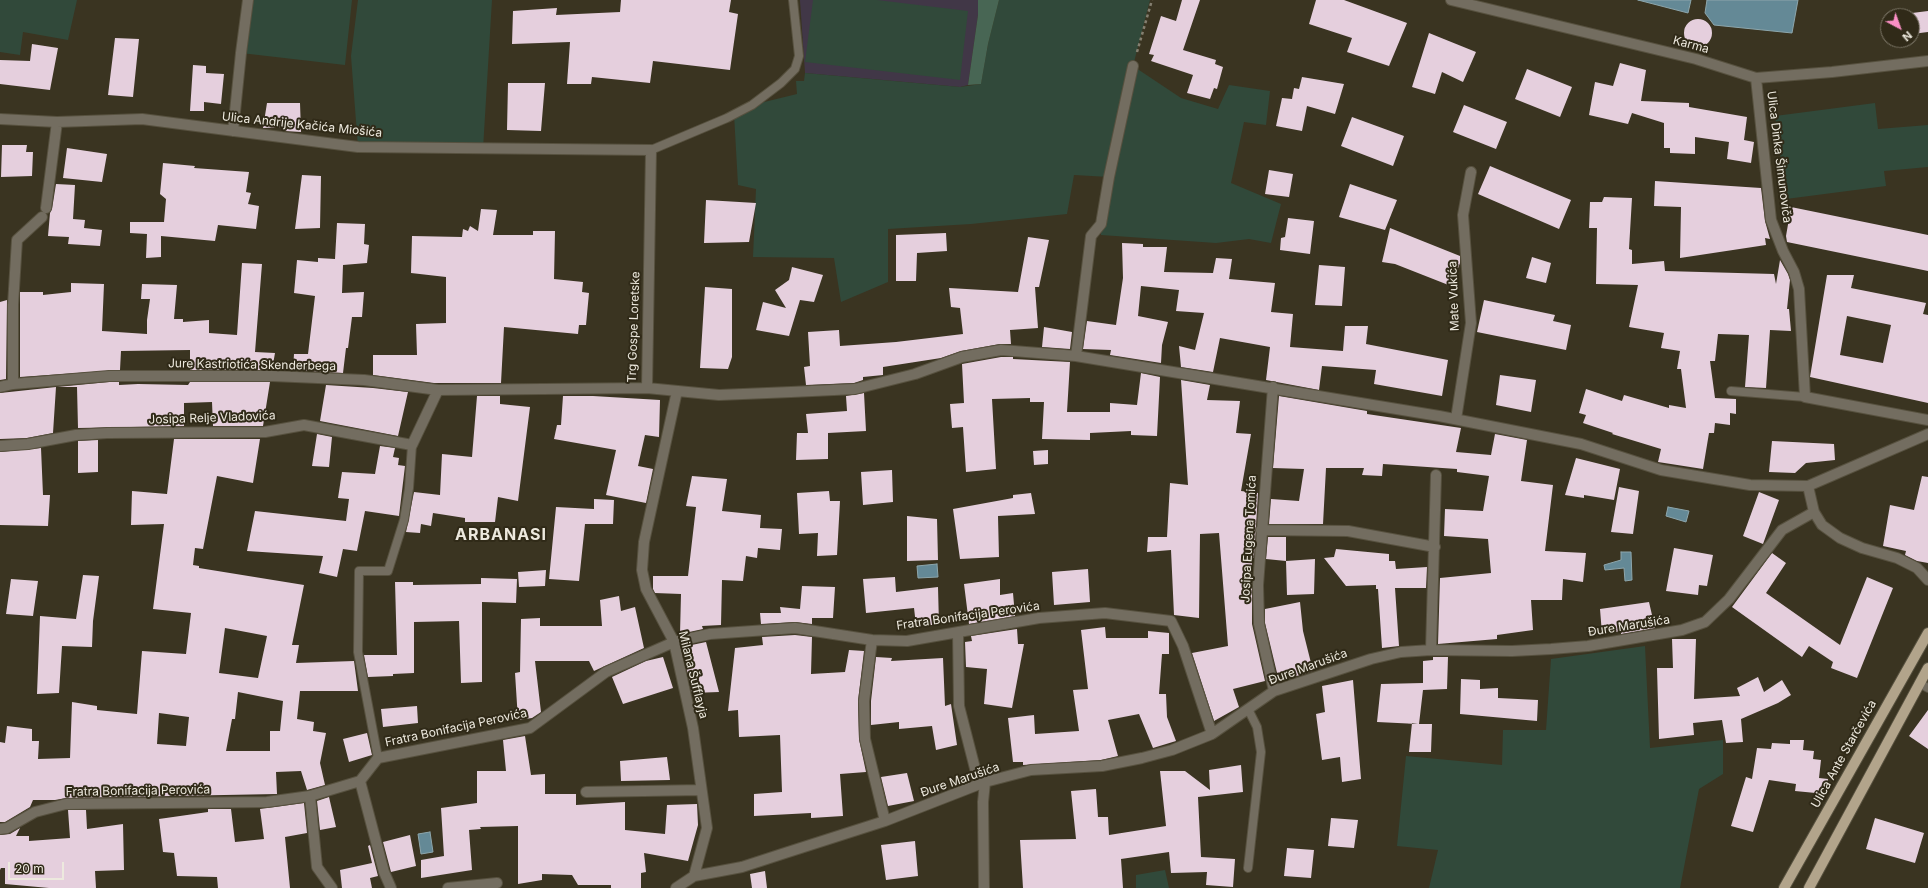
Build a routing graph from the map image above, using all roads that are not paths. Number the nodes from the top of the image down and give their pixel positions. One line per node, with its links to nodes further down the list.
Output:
1 (248, 0): 9 (street)
2 (793, 0): 10 (lane)
3 (1451, 0): 6 (street, Karma)
4 (1928, 61): 6 (street, Karma)
5 (1133, 66): 12 (street)
6 (1756, 78): 21 (street, Ulica Dinka Šimunoviča)
7 (0, 119): 8 (street, Ulica Andrije Kačića Miošića)
8 (57, 122): 9 (street, Ulica Andrije Kačića Miošića); 13 (street)
9 (233, 131): 10 (street, Ulica Andrije Kačića Miošića)
10 (651, 150): 16 (street, Trg Gospe Loretske)
11 (1472, 172): 22 (street, Mate Vukića)
12 (1076, 356): 15 (street); 19 (street)
13 (13, 384): 14 (street, Jure Kastriotića Skenderbega); 17 (street, Jure Kastriotića Skenderbega)
14 (0, 387)
15 (1273, 387): 22 (street); 30 (street, Josipa Eugena Tomića)
16 (647, 388): 18 (street, Trg Gospe Loretske); 19 (street)
17 (438, 390): 18 (street, Jure Kastriotića Skenderbega); 25 (street)
18 (504, 390)
19 (677, 391): 36 (street, Milana Šufflayja)
20 (1731, 391): 21 (lane)
21 (1805, 397): 23 (street)
22 (1456, 419): 28 (street)
23 (1928, 420)
24 (1928, 434): 28 (street)
25 (412, 445): 26 (street, Josipa Relje Vladovića); 43 (lane)
26 (0, 446)
27 (1436, 475): 31 (street)
28 (1808, 486): 29 (street)
29 (1814, 512): 32 (street); 37 (street, Đure Marušića)
30 (1261, 530): 31 (street); 40 (street, Josipa Eugena Tomića)
31 (1435, 547): 37 (street)
32 (1928, 580)
33 (958, 633): 35 (street, Fratra Bonifacija Perovića); 42 (street, Fratra Bonifacija Perovića); 45 (street)
34 (1928, 633): 59 (main road, Ulica Ante Starčevića)
35 (872, 640): 36 (street, Fratra Bonifacija Perovića); 49 (street)
36 (674, 642): 43 (street, Fratra Bonifacija Perovića); 46 (street, Milana Šufflayja)
37 (1432, 650): 40 (street, Đure Marušića)
38 (1928, 668): 39 (main road)
39 (1924, 685): 60 (main road)
40 (1274, 691): 41 (street, Đure Marušića)
41 (1248, 709): 42 (street, Đure Marušića); 51 (lane)
42 (1212, 734): 45 (street, Đure Marušića)
43 (378, 758): 44 (street, Fratra Bonifacija Perovića)
44 (360, 781): 48 (street, Fratra Bonifacija Perovića); 55 (street)
45 (982, 783): 49 (street, Đure Marušića); 58 (street)
46 (701, 790): 47 (street); 52 (street, Milana Šufflayja)
47 (586, 792)
48 (310, 796): 50 (street, Fratra Bonifacija Perovića); 54 (street)
49 (885, 821): 52 (street, Đure Marušića)
50 (0, 829)
51 (1248, 868)
52 (694, 876): 57 (street, Đure Marušića)
53 (497, 883): 56 (street)
54 (332, 888)
55 (391, 888)
56 (448, 888)
57 (676, 888)
58 (984, 888)
59 (1784, 888)
60 (1809, 888)

